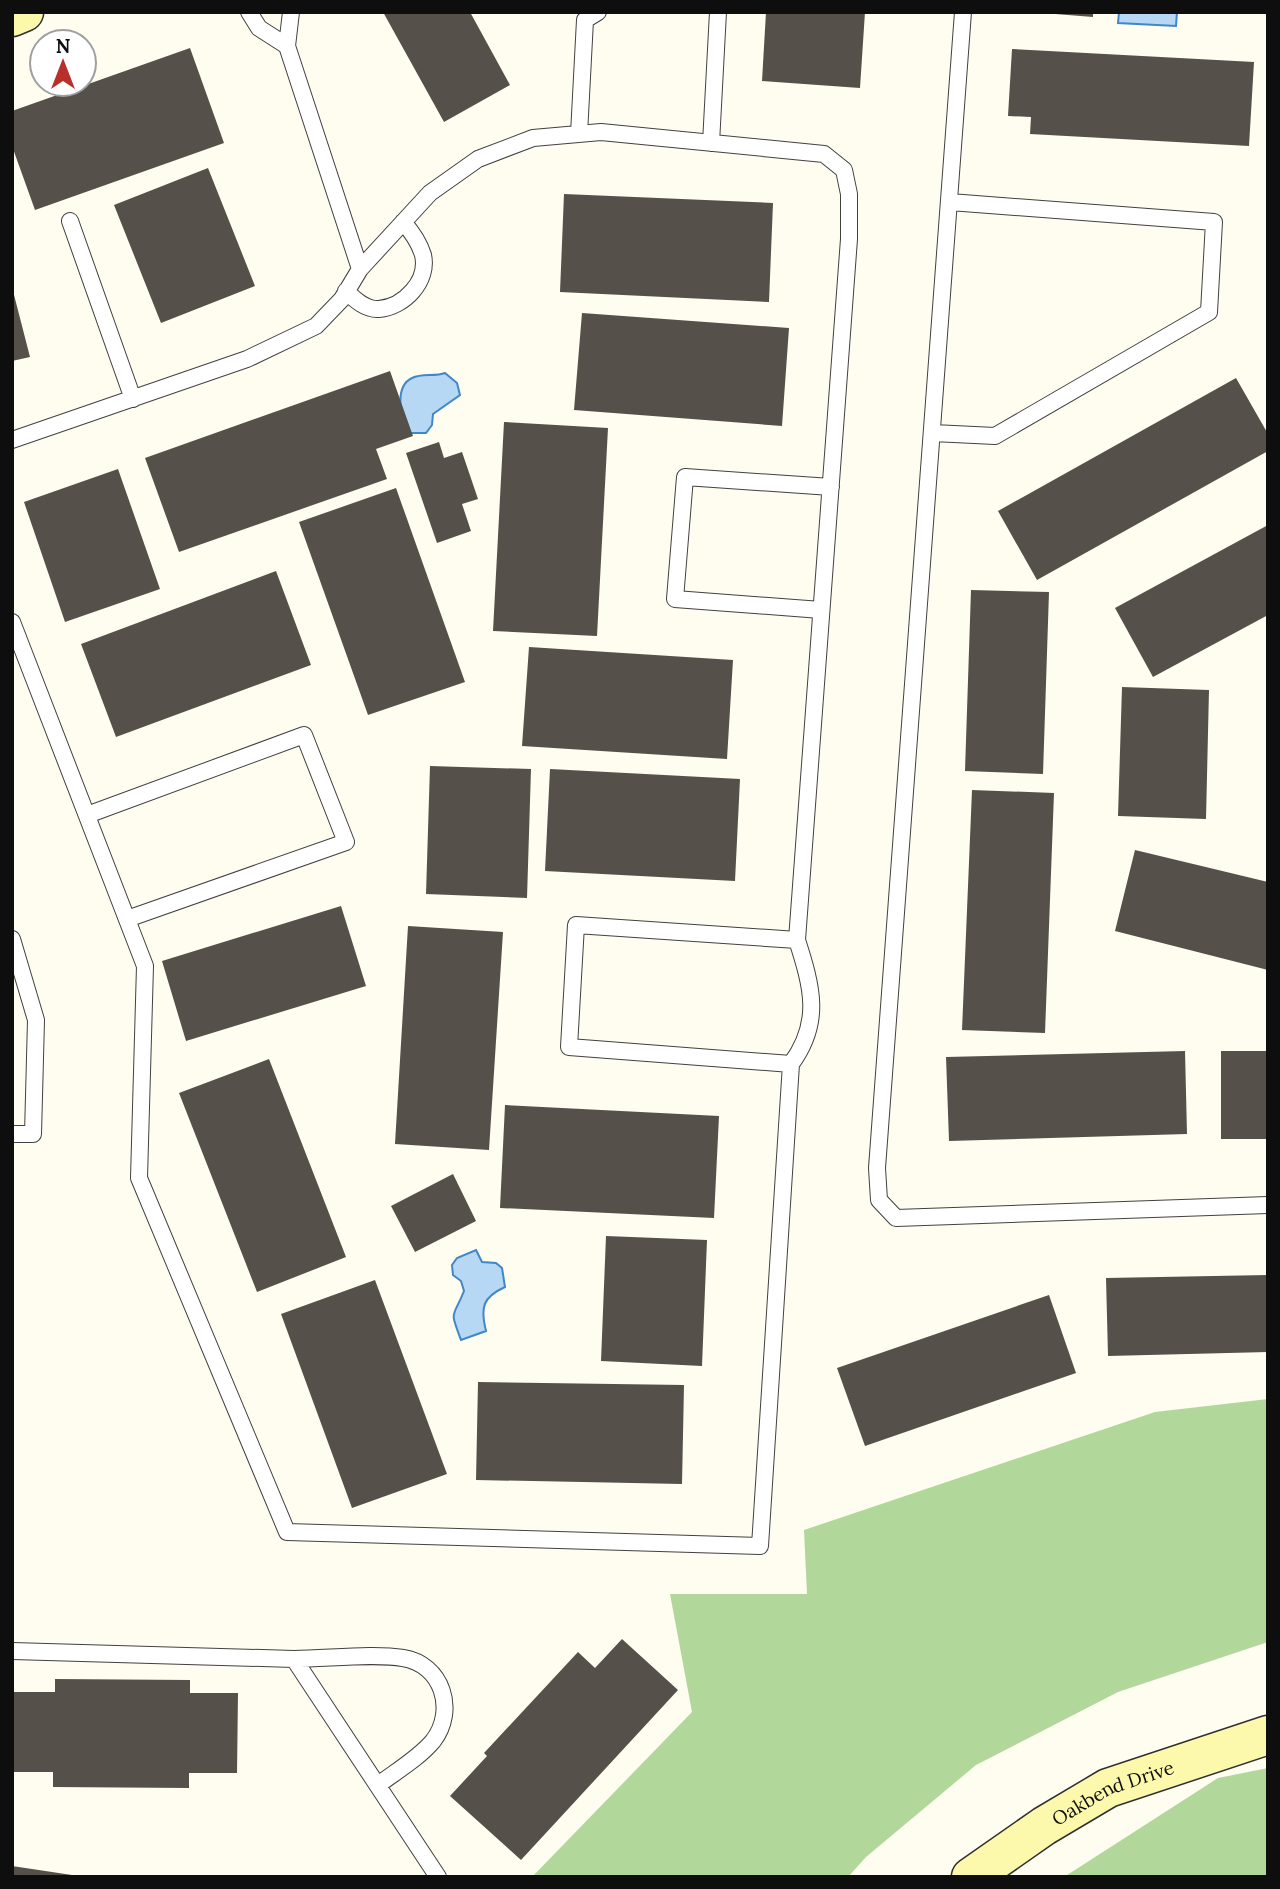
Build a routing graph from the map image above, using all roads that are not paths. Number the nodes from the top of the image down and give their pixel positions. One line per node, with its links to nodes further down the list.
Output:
1 (24, 12): 7 (street)
2 (249, 12): 8 (lane)
3 (291, 12): 8 (lane)
4 (598, 12): 9 (lane)
5 (718, 12): 10 (lane)
6 (963, 12): 11 (lane)
7 (12, 17)
8 (288, 46): 14 (lane)
9 (579, 134): 10 (lane); 13 (lane)
10 (711, 143): 19 (lane)
11 (950, 202): 17 (lane); 17 (lane)
12 (71, 221): 16 (lane)
13 (403, 222): 14 (lane); 15 (lane)
14 (360, 269): 15 (lane)
15 (346, 291): 16 (lane)
16 (134, 399): 18 (lane)
17 (933, 433): 28 (lane)
18 (12, 440)
19 (831, 487): 20 (lane); 20 (lane)
20 (821, 611): 25 (lane)
21 (12, 622): 22 (lane)
22 (87, 815): 23 (lane); 23 (lane)
23 (127, 919): 26 (lane)
24 (12, 939): 27 (lane)
25 (797, 940): 26 (lane); 26 (lane)
26 (790, 1064)
27 (12, 1134)
28 (1268, 1205)
29 (12, 1651): 30 (lane)
30 (294, 1659): 32 (lane); 32 (lane)
31 (1268, 1735): 34 (street, Oakbend Drive)
32 (378, 1786): 33 (lane)
33 (438, 1877)
34 (971, 1877)

